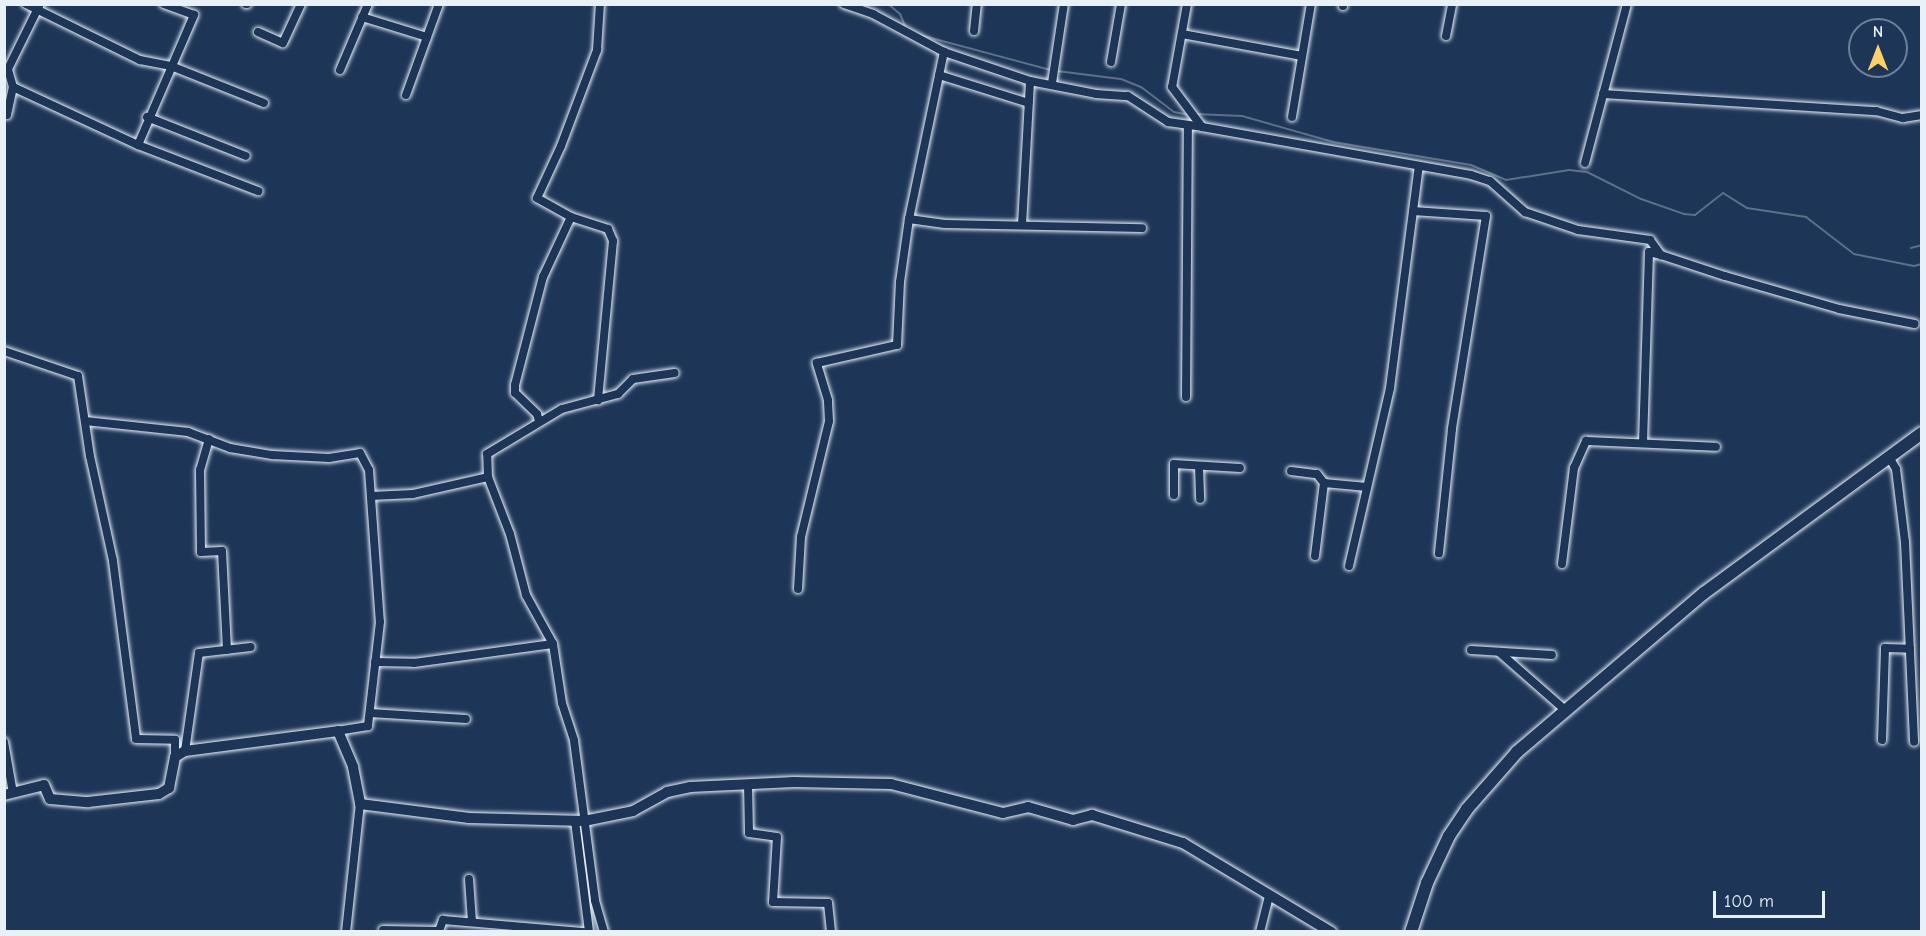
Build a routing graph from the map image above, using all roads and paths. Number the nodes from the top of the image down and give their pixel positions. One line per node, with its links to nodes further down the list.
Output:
1 (26, 4): 15 (street)
2 (164, 4): 25 (street)
3 (301, 4): 18 (street)
4 (368, 4): 16 (street)
5 (439, 4): 21 (street)
6 (600, 4): 47 (street)
7 (844, 4): 22 (street)
8 (977, 4): 17 (street)
9 (1064, 4): 29 (street)
10 (1121, 4): 24 (street)
11 (1187, 4): 19 (street)
12 (1311, 4): 23 (street)
13 (1452, 4): 20 (street)
14 (1627, 4): 31 (street)
15 (39, 7): 25 (street); 30 (street)
16 (362, 17): 21 (street); 26 (street)
17 (975, 31)
18 (258, 32)
19 (1182, 34): 23 (street); 39 (street)
20 (1446, 36)
21 (427, 37): 32 (street)
22 (944, 52): 27 (street); 28 (street)
23 (1302, 56): 38 (street)
24 (1111, 62)
25 (171, 66): 33 (street); 37 (street)
26 (340, 70)
27 (939, 75): 34 (street); 48 (street)
28 (1030, 81): 29 (street); 34 (street)
29 (1052, 83): 40 (street)
30 (13, 87): 35 (street); 41 (street)
31 (1603, 94): 36 (street); 43 (street)
32 (406, 95)
33 (264, 103)
34 (1029, 103): 49 (street)
35 (7, 115)
36 (1922, 115)
37 (147, 117): 41 (street); 42 (street)
38 (1292, 117)
39 (1200, 125): 40 (street); 44 (street)
40 (1188, 127): 55 (street)
41 (138, 145): 45 (street)
42 (246, 156)
43 (1585, 163)
44 (1419, 166): 46 (street); 51 (street)
45 (258, 191)
46 (1413, 211): 69 (street); 73 (street)
47 (571, 217): 56 (street); 58 (street)
48 (909, 219): 49 (street); 77 (street)
49 (1022, 225): 50 (street)
50 (1142, 228)
51 (1661, 255): 52 (street); 61 (street)
52 (1915, 324)
53 (4, 351): 57 (street)
54 (675, 373): 56 (street)
55 (1185, 397)
56 (598, 400): 58 (street)
57 (85, 422): 60 (street); 94 (street)
58 (539, 422): 67 (street)
59 (1922, 432): 63 (main road)
60 (209, 439): 71 (street); 81 (street)
61 (1643, 443): 62 (street); 75 (street)
62 (1716, 447)
63 (1889, 457): 80 (street); 86 (main road)
64 (1199, 466): 65 (street); 70 (street); 72 (street)
65 (1240, 468)
66 (1291, 471): 68 (street)
67 (488, 477): 71 (street); 78 (street)
68 (1324, 483): 69 (street); 74 (street)
69 (1367, 487): 76 (street)
70 (1174, 495)
71 (371, 496): 85 (street)
72 (1200, 499)
73 (1439, 552)
74 (1315, 556)
75 (1562, 564)
76 (1349, 566)
77 (798, 589)
78 (553, 644): 85 (street); 98 (street)
79 (251, 647): 81 (street)
80 (1910, 649): 90 (street); 92 (street)
81 (227, 650): 93 (street)
82 (1471, 650): 83 (street)
83 (1499, 652): 84 (street); 86 (street)
84 (1552, 655)
85 (375, 662): 87 (street)
86 (1565, 710): 111 (main road)
87 (369, 713): 88 (street); 89 (street)
88 (466, 719)
89 (338, 732): 93 (street); 97 (street)
90 (1882, 740)
91 (4, 742): 96 (street)
92 (1914, 742)
93 (185, 751): 94 (street)
94 (175, 757): 96 (street)
95 (748, 784): 98 (street); 100 (street); 108 (street)
96 (9, 794)
97 (360, 804): 98 (street); 104 (street)
98 (579, 821): 106 (street); 107 (street)
99 (469, 879): 101 (street)
100 (1269, 896): 109 (street); 110 (street)
101 (472, 922): 103 (street); 105 (street)
102 (383, 930): 103 (street)
103 (394, 931)
104 (346, 932)
105 (584, 932)
106 (589, 932)
107 (604, 932)
108 (831, 932)
109 (1260, 932)
110 (1331, 932)
111 (1411, 932)

